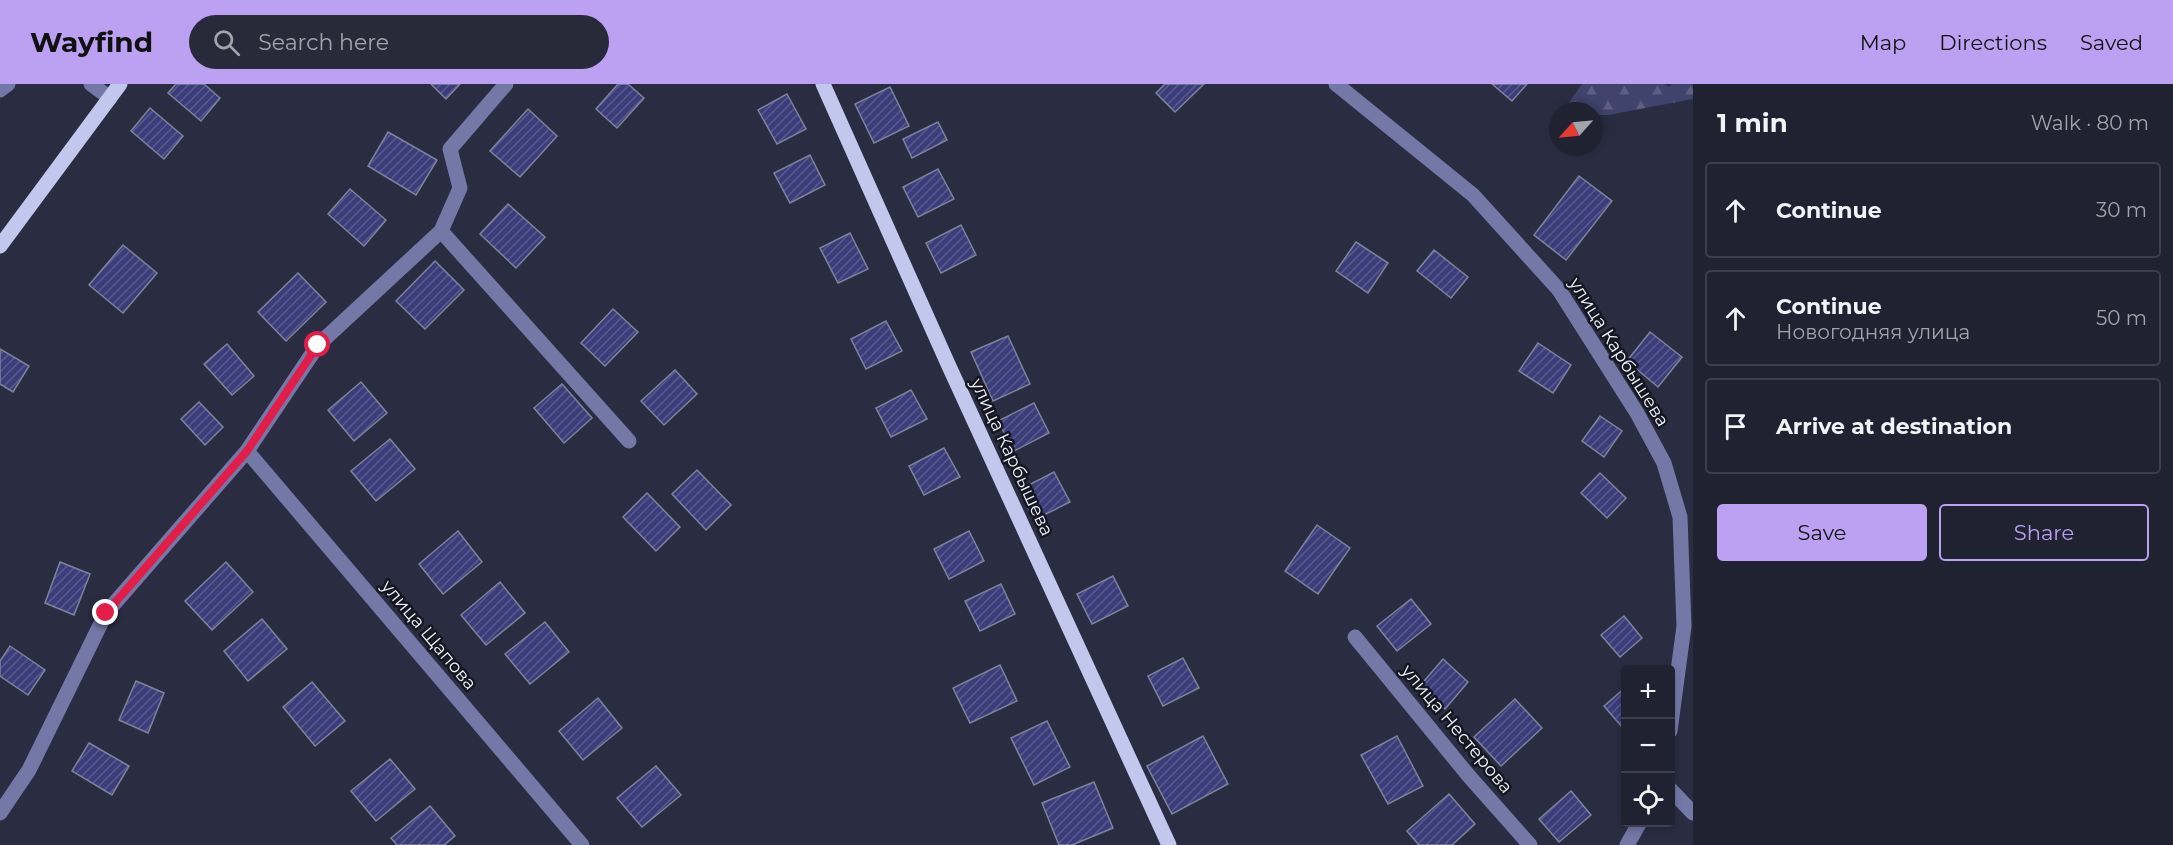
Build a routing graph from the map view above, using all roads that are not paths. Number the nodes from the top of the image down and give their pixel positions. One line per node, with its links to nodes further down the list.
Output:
1 (8, 84): 7 (street)
2 (91, 84): 8 (street)
3 (120, 84): 8 (main road)
4 (506, 84): 9 (street)
5 (823, 84): 20 (main road, улица Карбышева)
6 (1336, 84): 14 (street, улица Карбышева)
7 (0, 90)
8 (110, 98): 10 (main road)
9 (441, 231): 11 (street); 12 (street)
10 (0, 246)
11 (629, 441)
12 (247, 451): 16 (street); 19 (street, улица Щапова)
13 (1355, 637): 21 (street, улица Нестерова)
14 (1672, 719)
15 (1675, 793): 17 (street)
16 (0, 813)
17 (1693, 813)
18 (1637, 827): 22 (street)
19 (582, 845)
20 (1170, 845)
21 (1530, 845)
22 (1627, 845)

